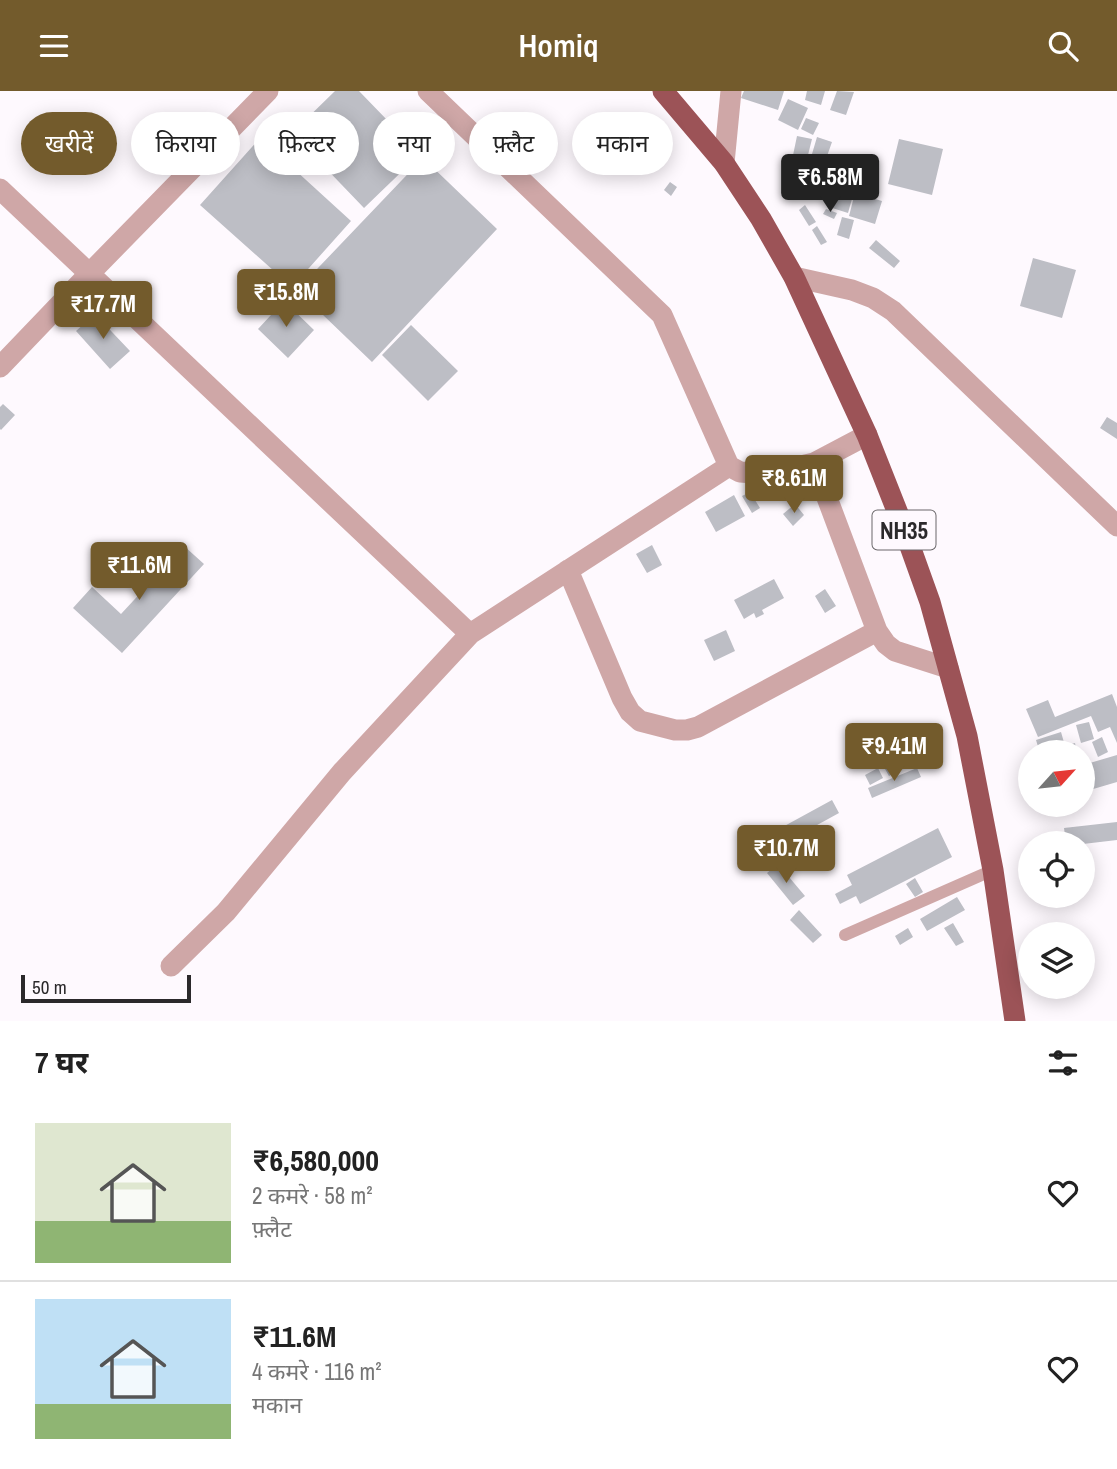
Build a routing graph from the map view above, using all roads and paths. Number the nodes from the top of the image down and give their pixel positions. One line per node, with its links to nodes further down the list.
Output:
1 (268, 91): 7 (street)
2 (428, 91): 12 (street)
3 (663, 91): 5 (highway, NH35)
4 (732, 91): 5 (street)
5 (724, 163): 8 (highway, NH35)
6 (0, 190): 7 (street)
7 (89, 274): 9 (street); 16 (street)
8 (794, 277): 10 (highway, NH35); 13 (street)
9 (0, 367)
10 (867, 435): 11 (street); 17 (highway, NH35)
11 (814, 463): 12 (street); 15 (street)
12 (729, 466): 14 (street)
13 (1117, 526)
14 (568, 570): 15 (street); 16 (street)
15 (877, 632): 17 (street)
16 (470, 633): 20 (street)
17 (947, 668): 18 (highway, NH35)
18 (993, 870): 19 (lane); 21 (highway, NH35)
19 (845, 935)
20 (172, 966)
21 (1015, 1021)

